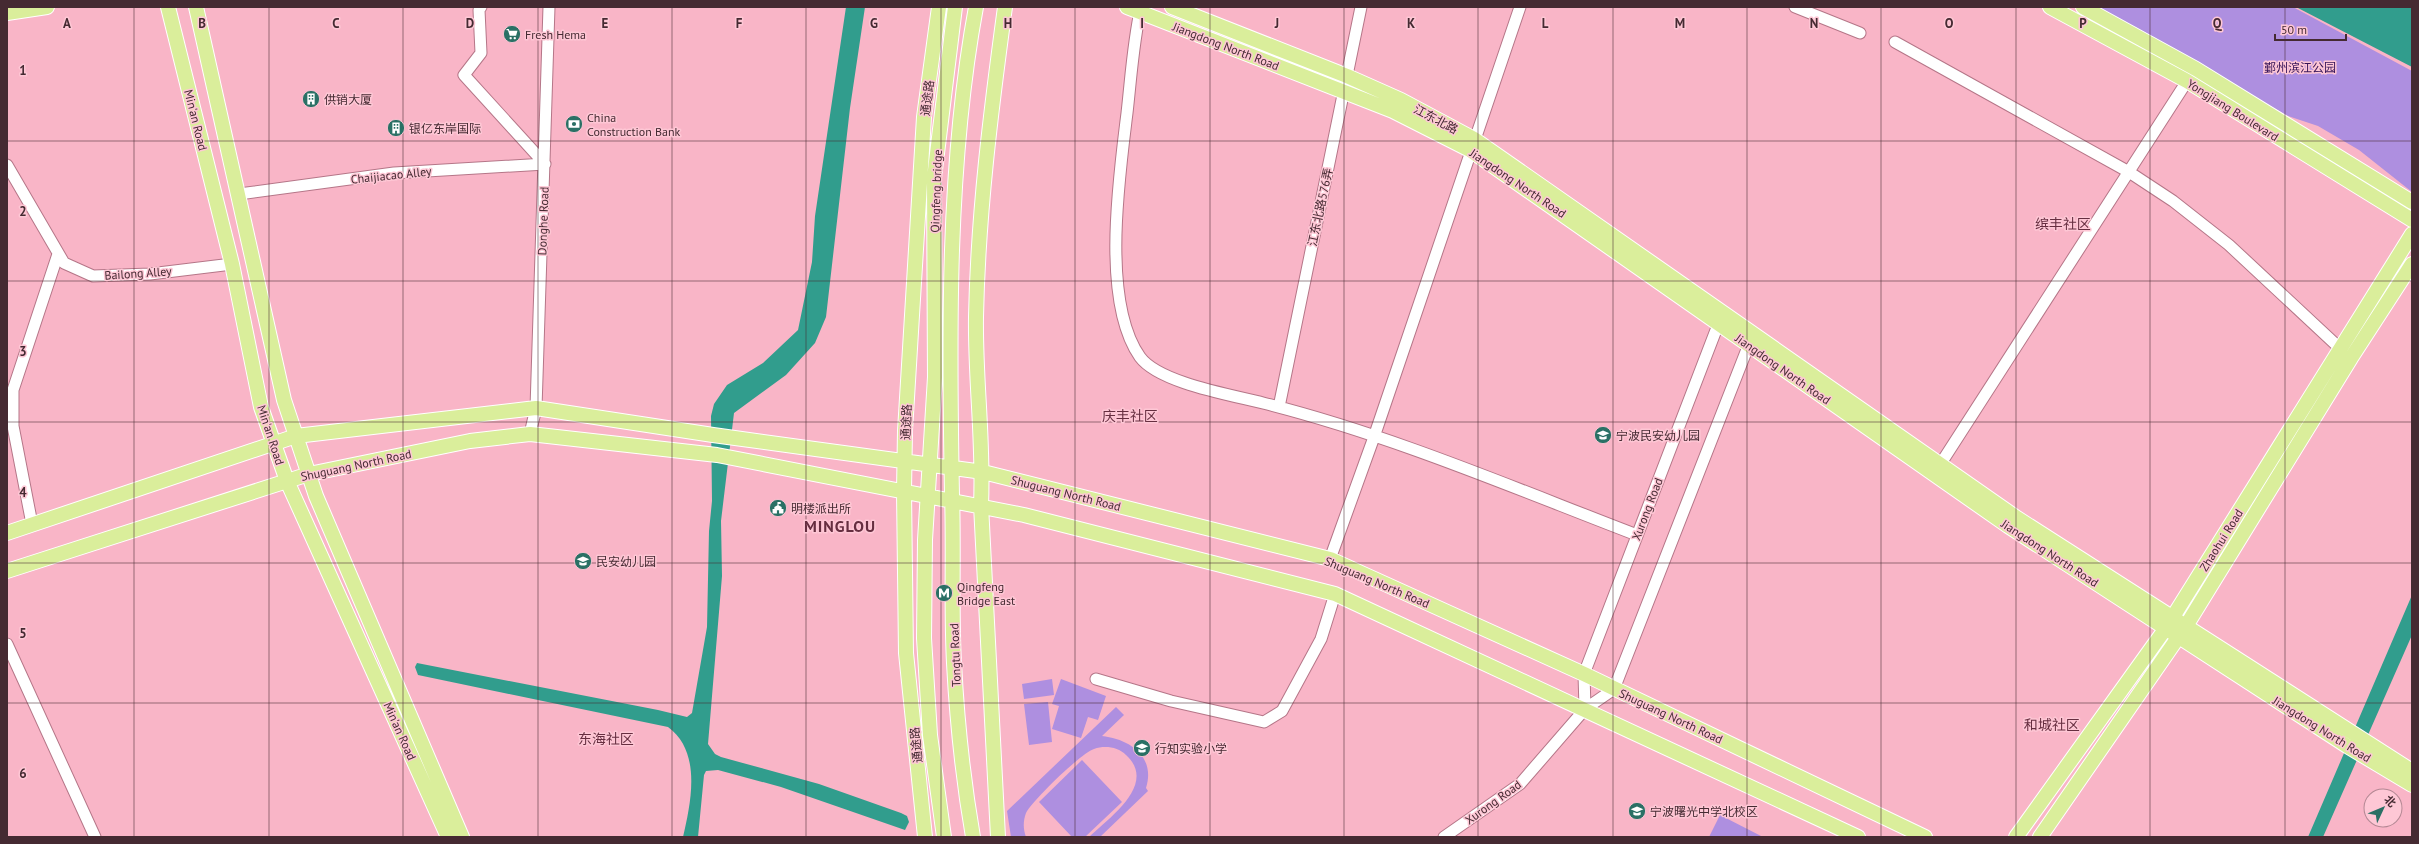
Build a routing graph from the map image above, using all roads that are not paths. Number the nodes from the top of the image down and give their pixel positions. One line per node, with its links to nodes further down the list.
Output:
1 (47, 7): 17 (main road)
2 (168, 7): 33 (main road, Min'an Road)
3 (196, 7): 28 (main road, Min'an Road)
4 (481, 7): 25 (street)
5 (549, 7): 25 (street, Donghe Road)
6 (939, 7): 45 (main road, 通途路)
7 (955, 7): 46 (main road, Qingfeng bridge)
8 (976, 7): 38 (main road, Qingfeng bridge)
9 (1005, 7): 49 (main road)
10 (1172, 7): 21 (main road, 江东北路)
11 (1360, 7): 21 (street, 江东北路576弄)
12 (1520, 7): 24 (street)
13 (1795, 7): 18 (street)
14 (2050, 7): 22 (main road, Yongjiang Boulevard)
15 (2083, 7): 20 (main road, Yongjiang Boulevard)
16 (1136, 9): 23 (main road, Jiangdong North Road); 39 (street)
17 (7, 13)
18 (1860, 33)
19 (1895, 42): 27 (street)
20 (2196, 69): 22 (street); 29 (main road, Yongjiang Boulevard)
21 (1347, 76): 23 (street, 江东北路576弄); 24 (main road, 江东北路)
22 (2187, 81): 27 (street); 30 (main road, Yongjiang Boulevard)
23 (1344, 91): 24 (main road, Jiangdong North Road); 39 (street, 江东北路576弄)
24 (1472, 145): 35 (main road, Jiangdong North Road); 43 (street)
25 (545, 164): 28 (street, Chaijiacao Alley); 40 (street, Donghe Road)
26 (7, 166): 32 (street, Bailong Alley)
27 (2128, 172): 37 (street); 48 (street)
28 (239, 194): 42 (main road, Min'an Road)
29 (2412, 202)
30 (2412, 220)
31 (2412, 234): 37 (main road, Zhaohui Road)
32 (58, 254): 33 (street, Bailong Alley); 56 (street)
33 (232, 264): 44 (main road, Min'an Road)
34 (2412, 264): 37 (main road, Zhaohui Road)
35 (1721, 318): 36 (main road, Jiangdong North Road); 58 (street, Xurong Road)
36 (1751, 339): 48 (main road, Jiangdong North Road); 67 (street)
37 (2346, 354): 62 (main road, Zhaohui Road); 63 (main road, Zhaohui Road)
38 (952, 376): 47 (main road, Tongtu Road)
39 (1280, 407): 43 (street)
40 (536, 408): 41 (street, Donghe Road); 42 (main road); 45 (main road, Shuguang North Road)
41 (530, 434): 50 (main road, Shuguang North Road); 52 (main road, Shuguang North Road)
42 (296, 436): 44 (main road); 50 (main road, Min'an Road)
43 (1374, 437): 58 (street); 59 (street)
44 (274, 445): 51 (main road, Min'an Road); 56 (main road)
45 (905, 462): 46 (main road, Shuguang North Road); 52 (main road, 通途路)
46 (929, 465): 47 (main road, Shuguang North Road); 53 (main road)
47 (952, 468): 49 (main road, Shuguang North Road); 54 (main road, Tongtu Road)
48 (1937, 470): 62 (main road, Jiangdong North Road)
49 (983, 472): 55 (main road); 59 (main road, Shuguang North Road)
50 (309, 474): 51 (main road, Shuguang North Road); 74 (main road, Min'an Road)
51 (287, 481): 60 (main road, Shuguang North Road); 73 (main road, Min'an Road)
52 (904, 491): 53 (main road); 75 (main road, 通途路)
53 (927, 495): 54 (main road); 76 (main road)
54 (952, 500): 55 (main road); 77 (main road, Tongtu Road)
55 (981, 505): 61 (main road); 78 (main road)
56 (32, 524): 57 (main road)
57 (7, 533)
58 (1637, 536): 65 (street, Xurong Road)
59 (1330, 560): 65 (main road, Shuguang North Road)
60 (7, 571)
61 (1335, 594): 66 (street); 68 (main road)
62 (2170, 623): 63 (main road, Jiangdong North Road); 82 (main road, Zhaohui Road)
63 (2183, 631): 69 (main road, Jiangdong North Road); 69 (main road, Jiangdong North Road); 83 (main road, Zhaohui Road)
64 (7, 644): 72 (street)
65 (1584, 674): 67 (main road, Shuguang North Road); 68 (street, Xurong Road)
66 (1096, 678)
67 (1614, 689): 68 (street, Xurong Road); 81 (main road, Shuguang North Road)
68 (1585, 709): 79 (street, Xurong Road); 80 (main road)
69 (2379, 757): 70 (main road, Jiangdong North Road); 71 (main road, Jiangdong North Road)
70 (2412, 771)
71 (2412, 785)
72 (95, 837)
73 (448, 837)
74 (462, 837)
75 (925, 837)
76 (944, 837)
77 (973, 837)
78 (998, 837)
79 (1444, 837)
80 (1858, 837)
81 (1925, 837)
82 (2016, 837)
83 (2040, 837)

